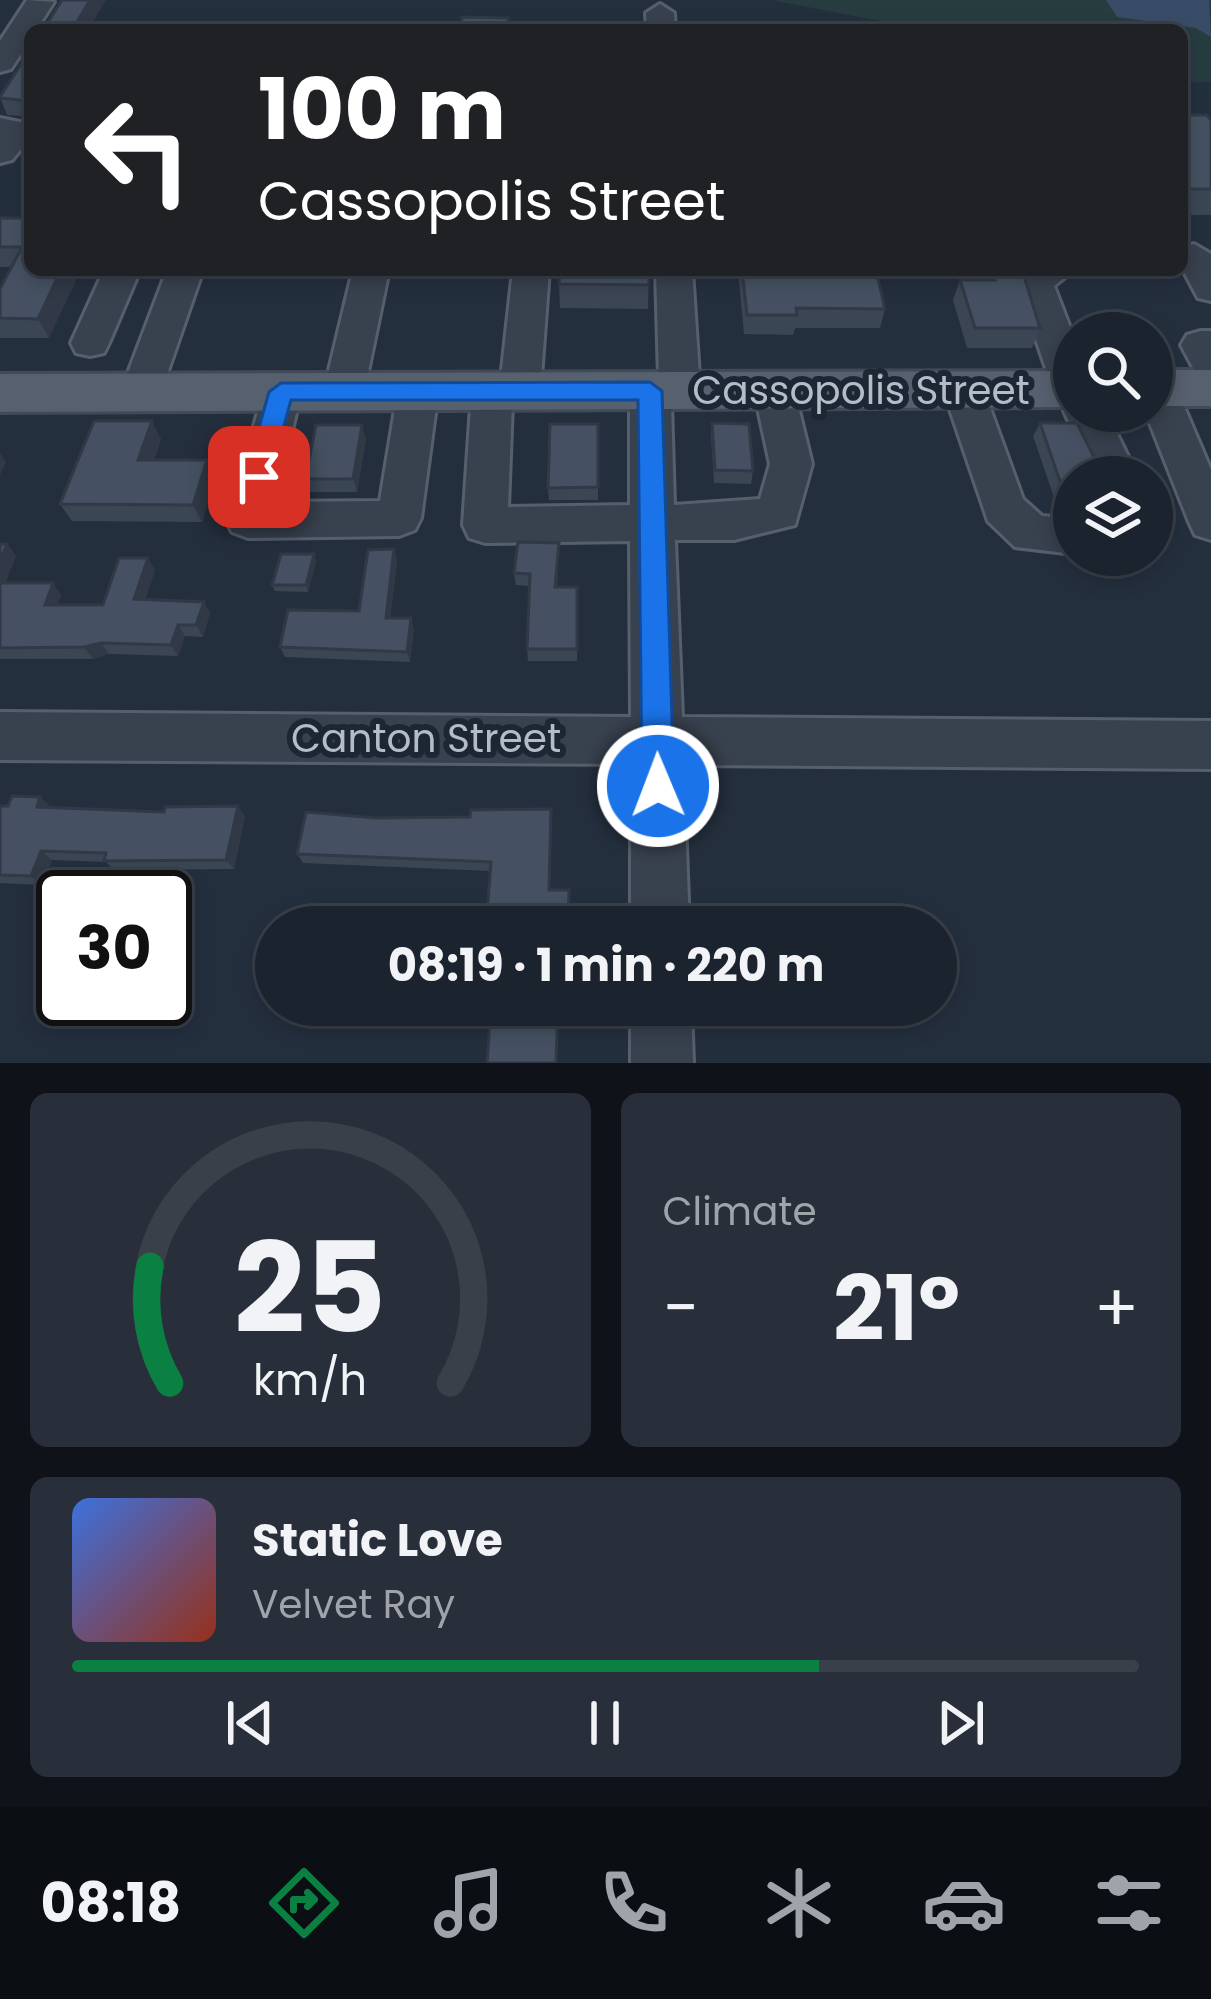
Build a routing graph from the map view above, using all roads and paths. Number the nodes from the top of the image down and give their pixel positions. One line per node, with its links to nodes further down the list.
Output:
1 (24, 26): 2 (street)
2 (0, 63)
3 (0, 128): 4 (street)
4 (0, 153)
5 (119, 276): 12 (street)
6 (183, 276): 25 (street)
7 (370, 276): 19 (street)
8 (530, 276): 21 (street)
9 (674, 276): 22 (street)
10 (1044, 276): 11 (street)
11 (1053, 333)
12 (90, 343)
13 (1211, 345): 14 (street)
14 (1211, 365)
15 (1173, 388): 16 (main road)
16 (1211, 388)
17 (963, 389): 18 (main road, Cassopolis Street); 26 (main road, Cassopolis Street); 30 (street)
18 (774, 390): 22 (main road, Cassopolis Street); 29 (street)
19 (344, 391): 20 (main road, Cassopolis Street); 23 (main road, Cassopolis Street)
20 (418, 391): 21 (main road, Cassopolis Street); 23 (street)
21 (506, 391): 22 (main road, Cassopolis Street); 29 (street)
22 (665, 391): 29 (street)
23 (281, 392): 25 (main road, Cassopolis Street)
24 (0, 393): 25 (main road, Cassopolis Street)
25 (140, 394)
26 (1053, 394)
27 (1173, 432): 28 (street)
28 (1211, 522)
29 (652, 523): 32 (street)
30 (1053, 535)
31 (0, 736): 32 (street, Canton Street)
32 (658, 740): 33 (street, Canton Street); 34 (street)
33 (1211, 746)
34 (660, 906)
35 (661, 1026): 36 (street)
36 (662, 1063)

